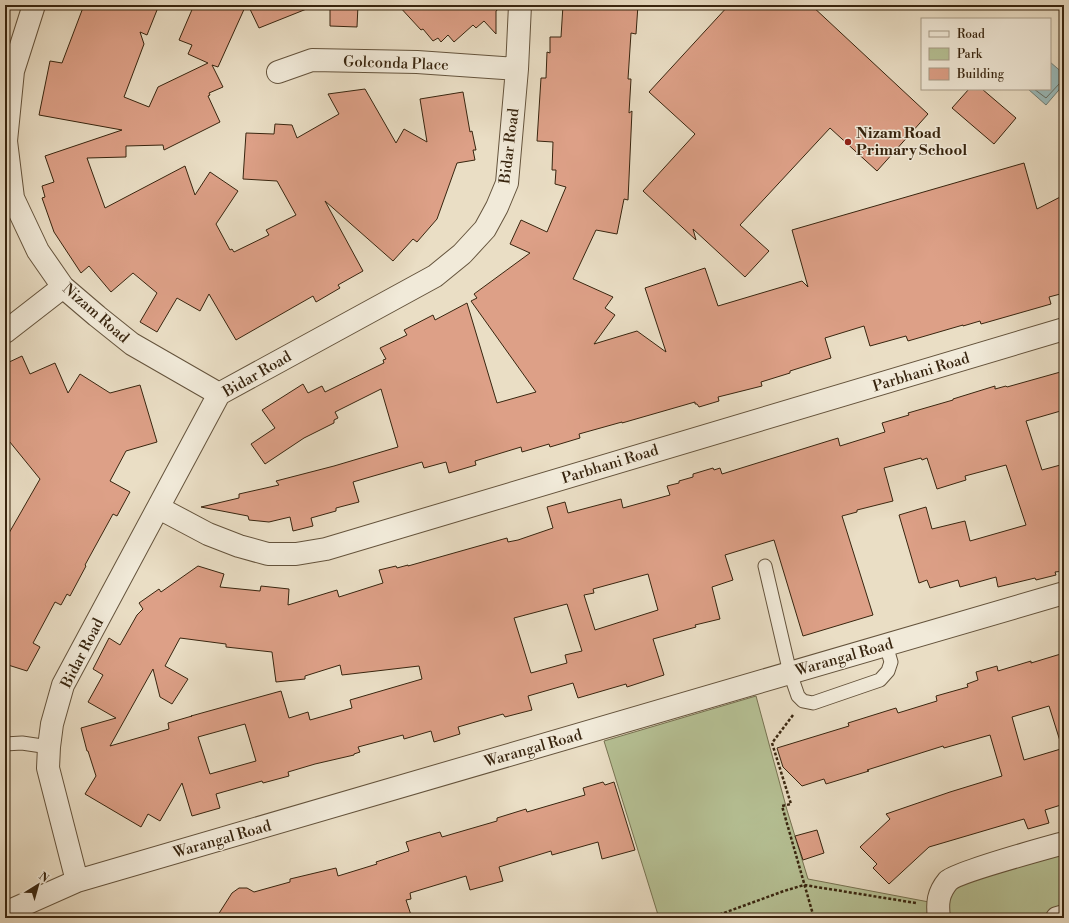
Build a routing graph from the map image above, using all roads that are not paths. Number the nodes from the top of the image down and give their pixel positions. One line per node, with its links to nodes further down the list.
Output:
1 (34, 5): 5 (street, Nizam Road)
2 (520, 5): 3 (street, Bidar Road)
3 (517, 69): 4 (street, Golconda Place); 8 (street, Bidar Road)
4 (278, 72)
5 (63, 286): 7 (street); 8 (street, Nizam Road)
6 (1064, 328): 9 (street, Parbhani Road)
7 (5, 332)
8 (219, 394): 9 (street, Bidar Road)
9 (159, 508): 15 (street, Bidar Road)
10 (765, 566): 13 (lane)
11 (1064, 593): 12 (street, Warangal Road)
12 (886, 645): 13 (street, Warangal Road); 13 (lane)
13 (790, 673): 17 (street, Warangal Road)
14 (5, 744): 15 (lane)
15 (49, 747): 17 (street, Bidar Road)
16 (1064, 843): 18 (street)
17 (77, 881): 19 (street, Warangal Road)
18 (939, 912)
19 (5, 913)
20 (1064, 916): 21 (street)
21 (1057, 918)

